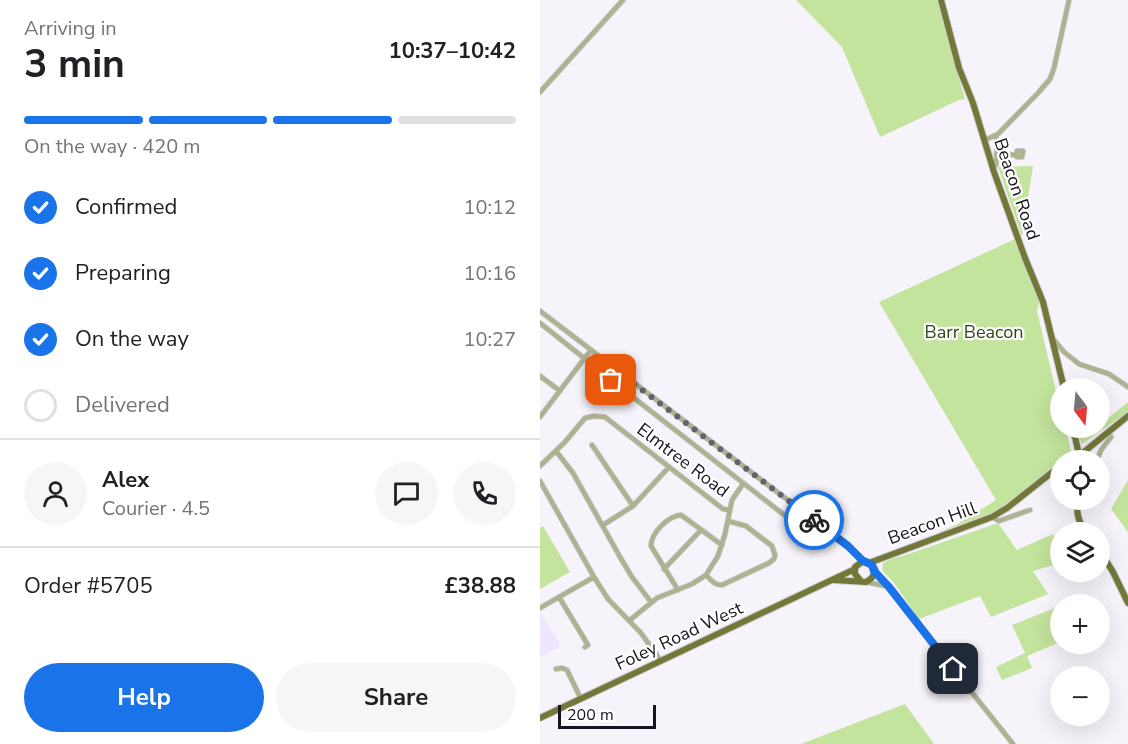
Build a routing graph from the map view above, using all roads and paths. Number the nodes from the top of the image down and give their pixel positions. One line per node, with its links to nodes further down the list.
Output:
1 (623, 0): 4 (street)
2 (941, 0): 6 (main road, Beacon Road)
3 (1070, 0): 5 (street)
4 (540, 92)
5 (996, 135): 6 (street); 7 (street)
6 (984, 140): 14 (main road, Beacon Road)
7 (997, 154): 8 (street); 9 (street)
8 (1017, 155)
9 (996, 165)
10 (540, 311): 12 (street)
11 (540, 323): 13 (street)
12 (561, 328): 13 (street); 15 (street)
13 (556, 336): 16 (street)
14 (1052, 338): 20 (main road, Beacon Road); 21 (street)
15 (590, 351): 16 (street); 18 (street)
16 (584, 359): 17 (street); 22 (street)
17 (594, 366)
18 (617, 371): 34 (street); 40 (street)
19 (540, 376): 22 (street)
20 (1062, 378)
21 (1128, 387)
22 (560, 391): 24 (street)
23 (1128, 416): 27 (main road)
24 (540, 417)
25 (1111, 437): 28 (street)
26 (595, 448): 35 (street)
27 (1086, 450)
28 (1101, 450)
29 (556, 451): 30 (street, Elmtree Road); 31 (street, Elmtree Road); 41 (street)
30 (540, 466)
31 (669, 467): 35 (street); 36 (street, Elmtree Road)
32 (1050, 474): 38 (main road, Beacon Hill)
33 (541, 483): 54 (street)
34 (743, 484): 36 (street); 43 (street)
35 (633, 506): 41 (street)
36 (729, 510): 39 (street)
37 (1030, 510): 38 (street, Beacon Hill)
38 (992, 518): 47 (main road, Beacon Hill)
39 (728, 521): 44 (street); 53 (street)
40 (819, 524): 43 (street); 46 (street)
41 (603, 525): 60 (street)
42 (701, 530): 44 (street); 51 (street); 51 (street)
43 (810, 535): 45 (street)
44 (722, 545): 53 (street)
45 (824, 546)
46 (854, 553): 48 (street); 49 (street)
47 (883, 558): 48 (main road, Beacon Hill); 52 (main road, Beacon Hill)
48 (868, 562): 49 (main road); 52 (main road)
49 (855, 567): 55 (main road, Foley Road West); 56 (main road)
50 (1110, 568): 61 (main road)
51 (664, 569): 58 (street)
52 (875, 570): 56 (main road); 57 (street)
53 (706, 574): 58 (street)
54 (594, 578): 59 (street); 63 (street)
55 (830, 580): 56 (main road, Foley Road West); 65 (main road, Foley Road West)
56 (863, 581): 57 (street)
57 (889, 587): 71 (street)
58 (678, 590): 60 (street)
59 (560, 597): 62 (street); 64 (street)
60 (651, 602): 63 (street)
61 (1128, 603)
62 (540, 608)
63 (630, 620): 65 (street)
64 (585, 646)
65 (661, 661): 69 (main road, Foley Road West)
66 (562, 662): 67 (street)
67 (562, 668): 68 (street); 69 (street)
68 (556, 669)
69 (580, 699): 70 (main road, Foley Road West)
70 (540, 718)
71 (1013, 744)

